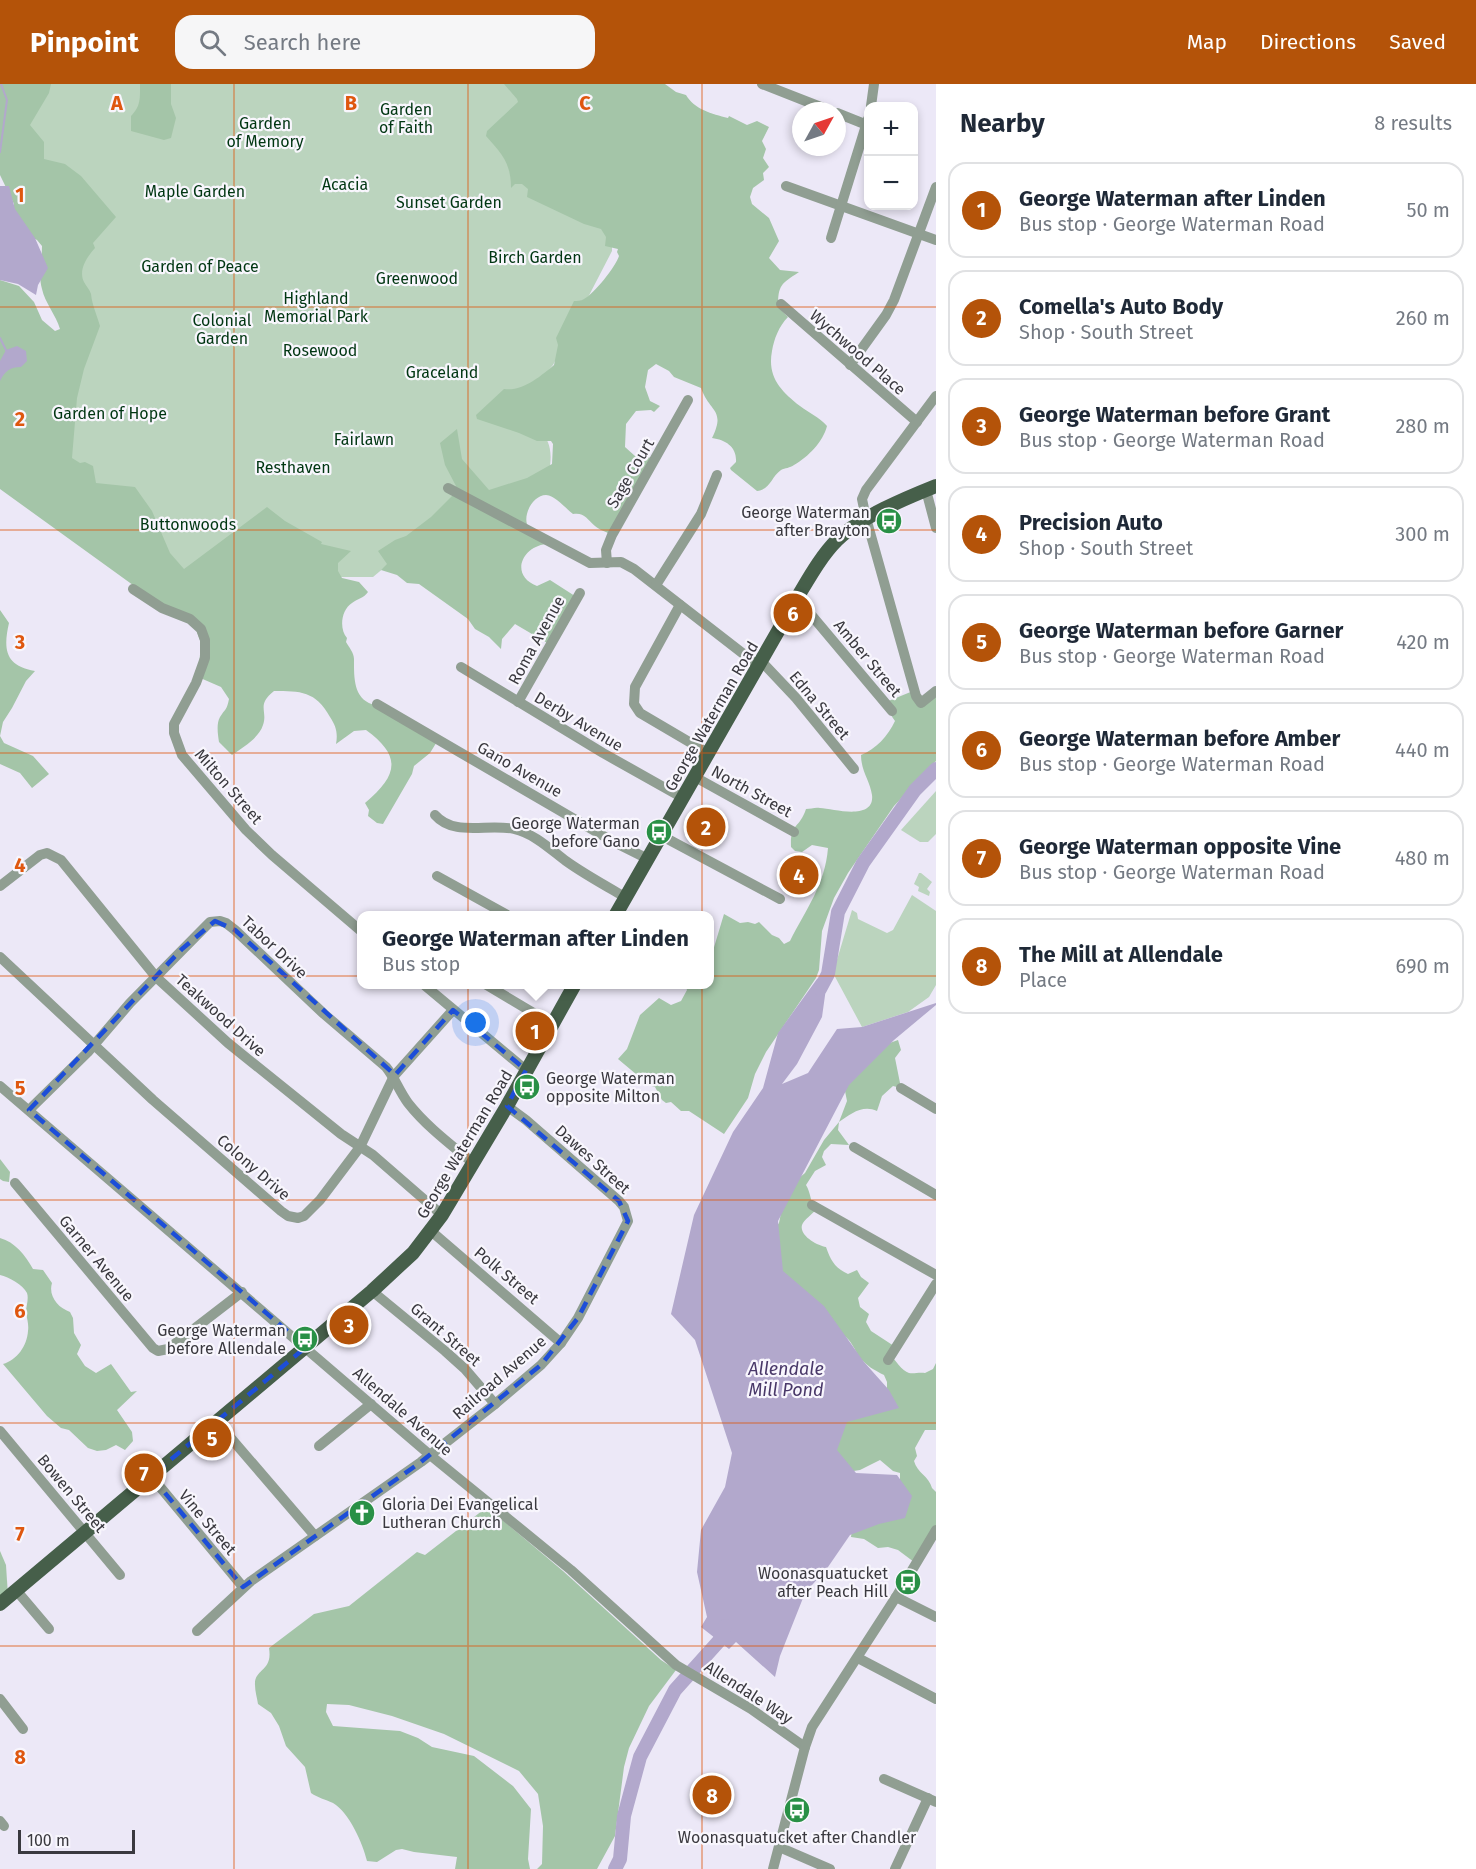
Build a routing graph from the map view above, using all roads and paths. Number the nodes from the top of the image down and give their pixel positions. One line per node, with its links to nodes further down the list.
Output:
1 (762, 84): 3 (street)
2 (874, 84): 4 (street)
3 (808, 102)
4 (872, 102)
5 (846, 116): 6 (street)
6 (864, 121)
7 (864, 135): 10 (street)
8 (786, 186): 10 (street)
9 (936, 187): 11 (street)
10 (841, 207): 11 (street); 12 (street)
11 (918, 234): 13 (street); 15 (street)
12 (831, 238)
13 (936, 240)
14 (781, 304): 15 (street, Wychwood Place)
15 (850, 365): 18 (street, Wychwood Place)
16 (936, 396): 18 (street)
17 (688, 400): 24 (street, Sage Court)
18 (917, 422): 22 (street)
19 (717, 475): 25 (street)
20 (448, 488): 24 (street, Edna Street)
21 (931, 488): 22 (main road, George Waterman Road); 23 (street)
22 (866, 518): 28 (main road, George Waterman Road); 32 (street)
23 (936, 528)
24 (607, 563): 25 (street, Edna Street)
25 (656, 585): 29 (street, Edna Street)
26 (133, 590): 50 (street, Milton Street)
27 (580, 593): 33 (street, Roma Avenue)
28 (797, 598): 30 (main road, George Waterman Road); 35 (street, Amber Street)
29 (680, 605): 30 (street, Edna Street); 36 (street)
30 (760, 664): 36 (main road, George Waterman Road); 37 (street, Edna Street)
31 (461, 667): 33 (street, Derby Avenue)
32 (936, 692)
33 (518, 702): 39 (street, Derby Avenue)
34 (377, 704): 43 (street, Gano Avenue)
35 (892, 711)
36 (708, 753): 38 (main road, George Waterman Road)
37 (854, 769)
38 (695, 777): 39 (main road, George Waterman Road); 41 (street, North Street)
39 (683, 798): 42 (main road, George Waterman Road)
40 (435, 815): 46 (street)
41 (794, 832)
42 (662, 836): 43 (main road, George Waterman Road); 47 (street)
43 (648, 859): 46 (main road, George Waterman Road)
44 (437, 876): 48 (street)
45 (0, 886): 52 (street, Teakwood Drive)
46 (625, 897): 49 (main road, George Waterman Road)
47 (780, 899)
48 (501, 911)
49 (617, 911)
50 (357, 928)
51 (0, 957): 58 (street, Colony Drive)
52 (156, 977): 58 (street, Tabor Drive); 60 (street, Tabor Drive); 67 (street, Teakwood Drive)
53 (429, 989): 56 (street)
54 (493, 989): 57 (street)
55 (572, 989): 57 (main road, George Waterman Road)
56 (453, 1011): 59 (street); 60 (street, Colony Drive)
57 (552, 1024): 59 (main road, George Waterman Road)
58 (94, 1045): 65 (street, Tabor Drive); 67 (street, Colony Drive)
59 (526, 1070): 63 (main road, George Waterman Road)
60 (394, 1076): 67 (street, Colony Drive); 68 (street, Tabor Drive)
61 (0, 1086): 65 (street, Allendale Avenue)
62 (901, 1088): 64 (street)
63 (507, 1106): 68 (main road, George Waterman Road); 72 (street, Dawes Street)
64 (936, 1108)
65 (29, 1110): 77 (street, Allendale Avenue)
66 (854, 1147): 70 (street)
67 (360, 1148): 73 (street, Teakwood Drive)
68 (473, 1163): 73 (main road, George Waterman Road)
69 (15, 1183): 77 (street, Garner Avenue)
70 (936, 1195)
71 (812, 1205): 75 (street)
72 (626, 1214): 79 (street, Railroad Avenue)
73 (442, 1215): 74 (main road, George Waterman Road)
74 (431, 1231): 78 (main road, George Waterman Road); 79 (street, Polk Street)
75 (936, 1275)
76 (936, 1284): 81 (street)
77 (242, 1292): 80 (street, Allendale Avenue)
78 (372, 1292): 80 (main road, George Waterman Road); 83 (street, Grant Street)
79 (561, 1343): 83 (street, Railroad Avenue)
80 (306, 1347): 82 (street, Allendale Avenue); 84 (main road, George Waterman Road)
81 (888, 1360)
82 (370, 1404): 86 (street); 87 (street, Allendale Avenue)
83 (495, 1404): 87 (street, Railroad Avenue)
84 (216, 1422): 88 (main road, George Waterman Road); 91 (street)
85 (0, 1431): 90 (street, Bowen Street)
86 (319, 1446)
87 (430, 1455): 91 (street, Railroad Avenue); 101 (street, Allendale Avenue)
88 (151, 1476): 90 (main road, George Waterman Road); 93 (street, Vine Street)
89 (936, 1530): 95 (street)
90 (86, 1532): 92 (street, Bowen Street); 94 (main road, George Waterman Road)
91 (315, 1536): 93 (street, Railroad Avenue)
92 (120, 1575)
93 (243, 1587): 99 (street, Railroad Avenue)
94 (16, 1590): 96 (main road, George Waterman Road); 98 (street)
95 (896, 1597): 97 (street); 100 (street)
96 (0, 1604)
97 (936, 1617)
98 (49, 1629)
99 (197, 1631)
100 (858, 1658): 103 (street); 105 (street)
101 (676, 1665): 105 (street, Allendale Way)
102 (0, 1699): 104 (street)
103 (936, 1699)
104 (23, 1729)
105 (805, 1746): 108 (street)
106 (884, 1779): 107 (street)
107 (932, 1800): 111 (street)
108 (779, 1847): 109 (street); 110 (street)
109 (773, 1869)
110 (830, 1869)
111 (895, 1869)

